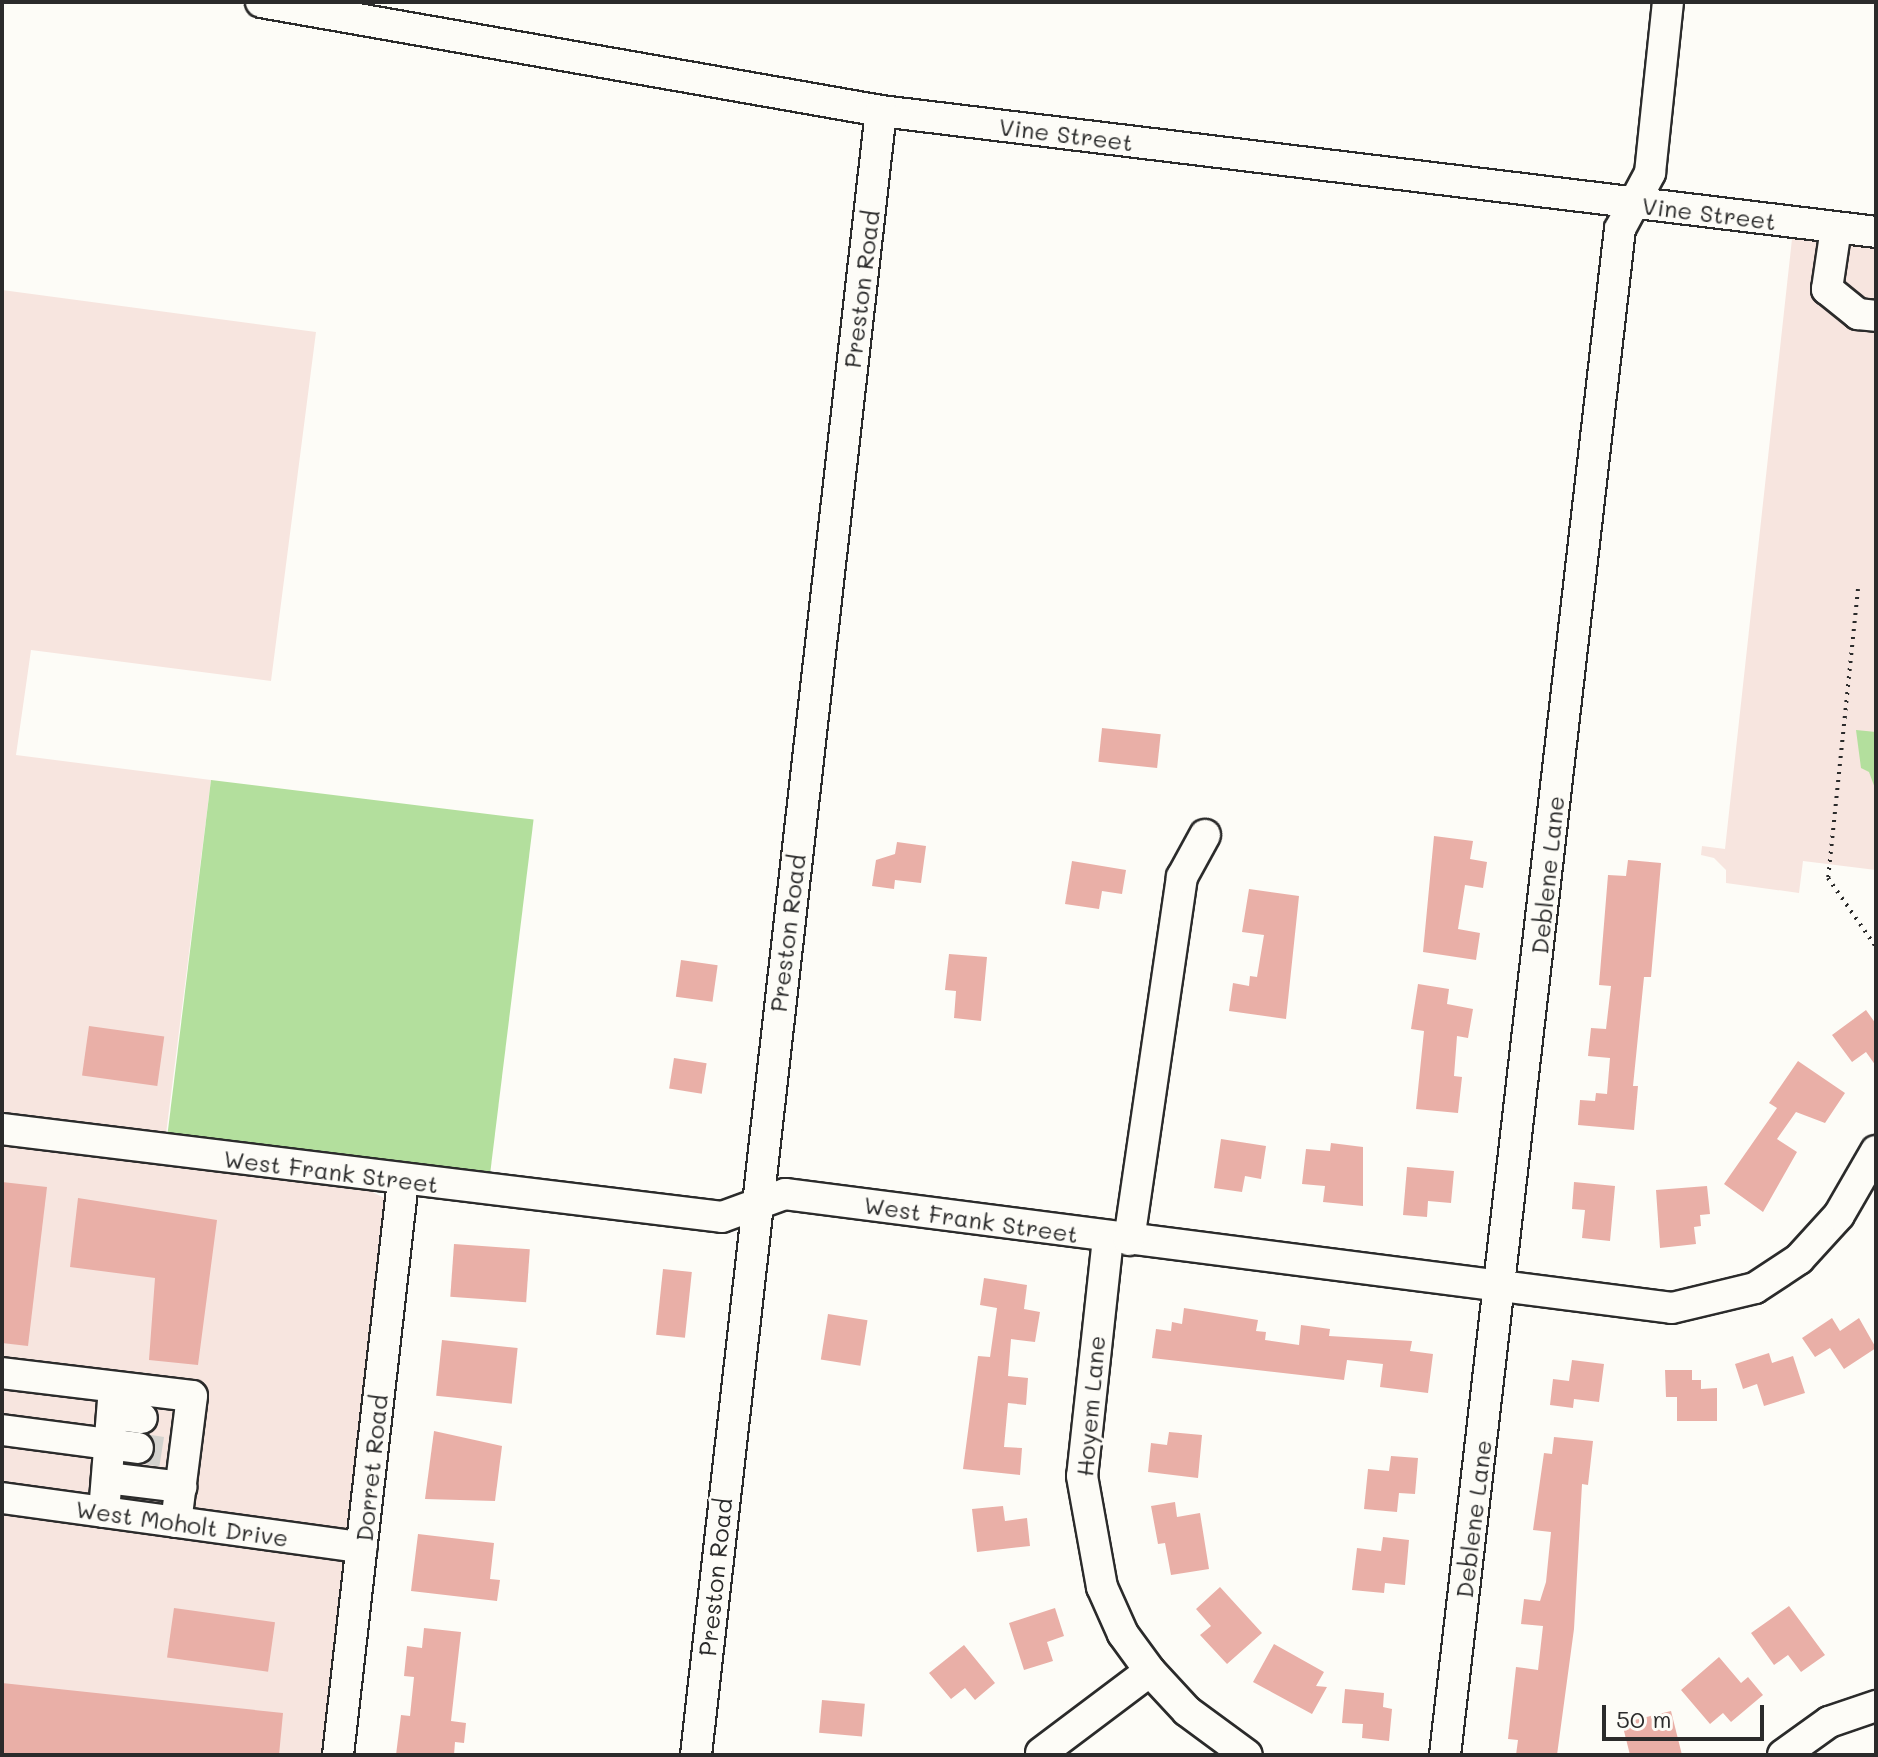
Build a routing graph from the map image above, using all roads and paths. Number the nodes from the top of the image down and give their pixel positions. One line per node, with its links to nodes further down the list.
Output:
1 (261, 2): 3 (street, Vine Street)
2 (1668, 2): 4 (street, Deblene Lane)
3 (881, 111): 4 (street, Vine Street); 14 (street, Preston Road)
4 (1636, 205): 5 (street, Vine Street); 16 (street, Deblene Lane)
5 (1836, 228): 6 (street, Vine Street); 7 (street)
6 (1876, 232)
7 (1876, 316)
8 (1858, 589): 10 (path)
9 (1205, 835): 15 (street, Hoyem Lane)
10 (1876, 947)
11 (2, 1129): 13 (street, West Frank Street)
12 (1876, 1151): 16 (street, West Frank Street)
13 (403, 1181): 14 (street, West Frank Street); 26 (street, Dorret Road)
14 (756, 1205): 15 (street, West Frank Street); 31 (street, Preston Road)
15 (1118, 1239): 16 (street, West Frank Street); 27 (street, Hoyem Lane)
16 (1500, 1287): 33 (street, Deblene Lane)
17 (2, 1373): 18 (street)
18 (144, 1413): 20 (street); 20 (street)
19 (2, 1430): 20 (street)
20 (149, 1450): 21 (street); 22 (street)
21 (107, 1478): 22 (street); 24 (street)
22 (181, 1487): 25 (street)
23 (2, 1498): 24 (street, West Moholt Drive)
24 (104, 1512): 25 (street, West Moholt Drive)
25 (176, 1522): 26 (street, West Moholt Drive)
26 (362, 1547): 30 (street, Dorret Road)
27 (1150, 1671): 29 (street); 32 (street, Hoyem Lane)
28 (1876, 1706): 34 (street)
29 (1041, 1753)
30 (338, 1755)
31 (696, 1755)
32 (1247, 1755)
33 (1445, 1755)
34 (1783, 1755)

